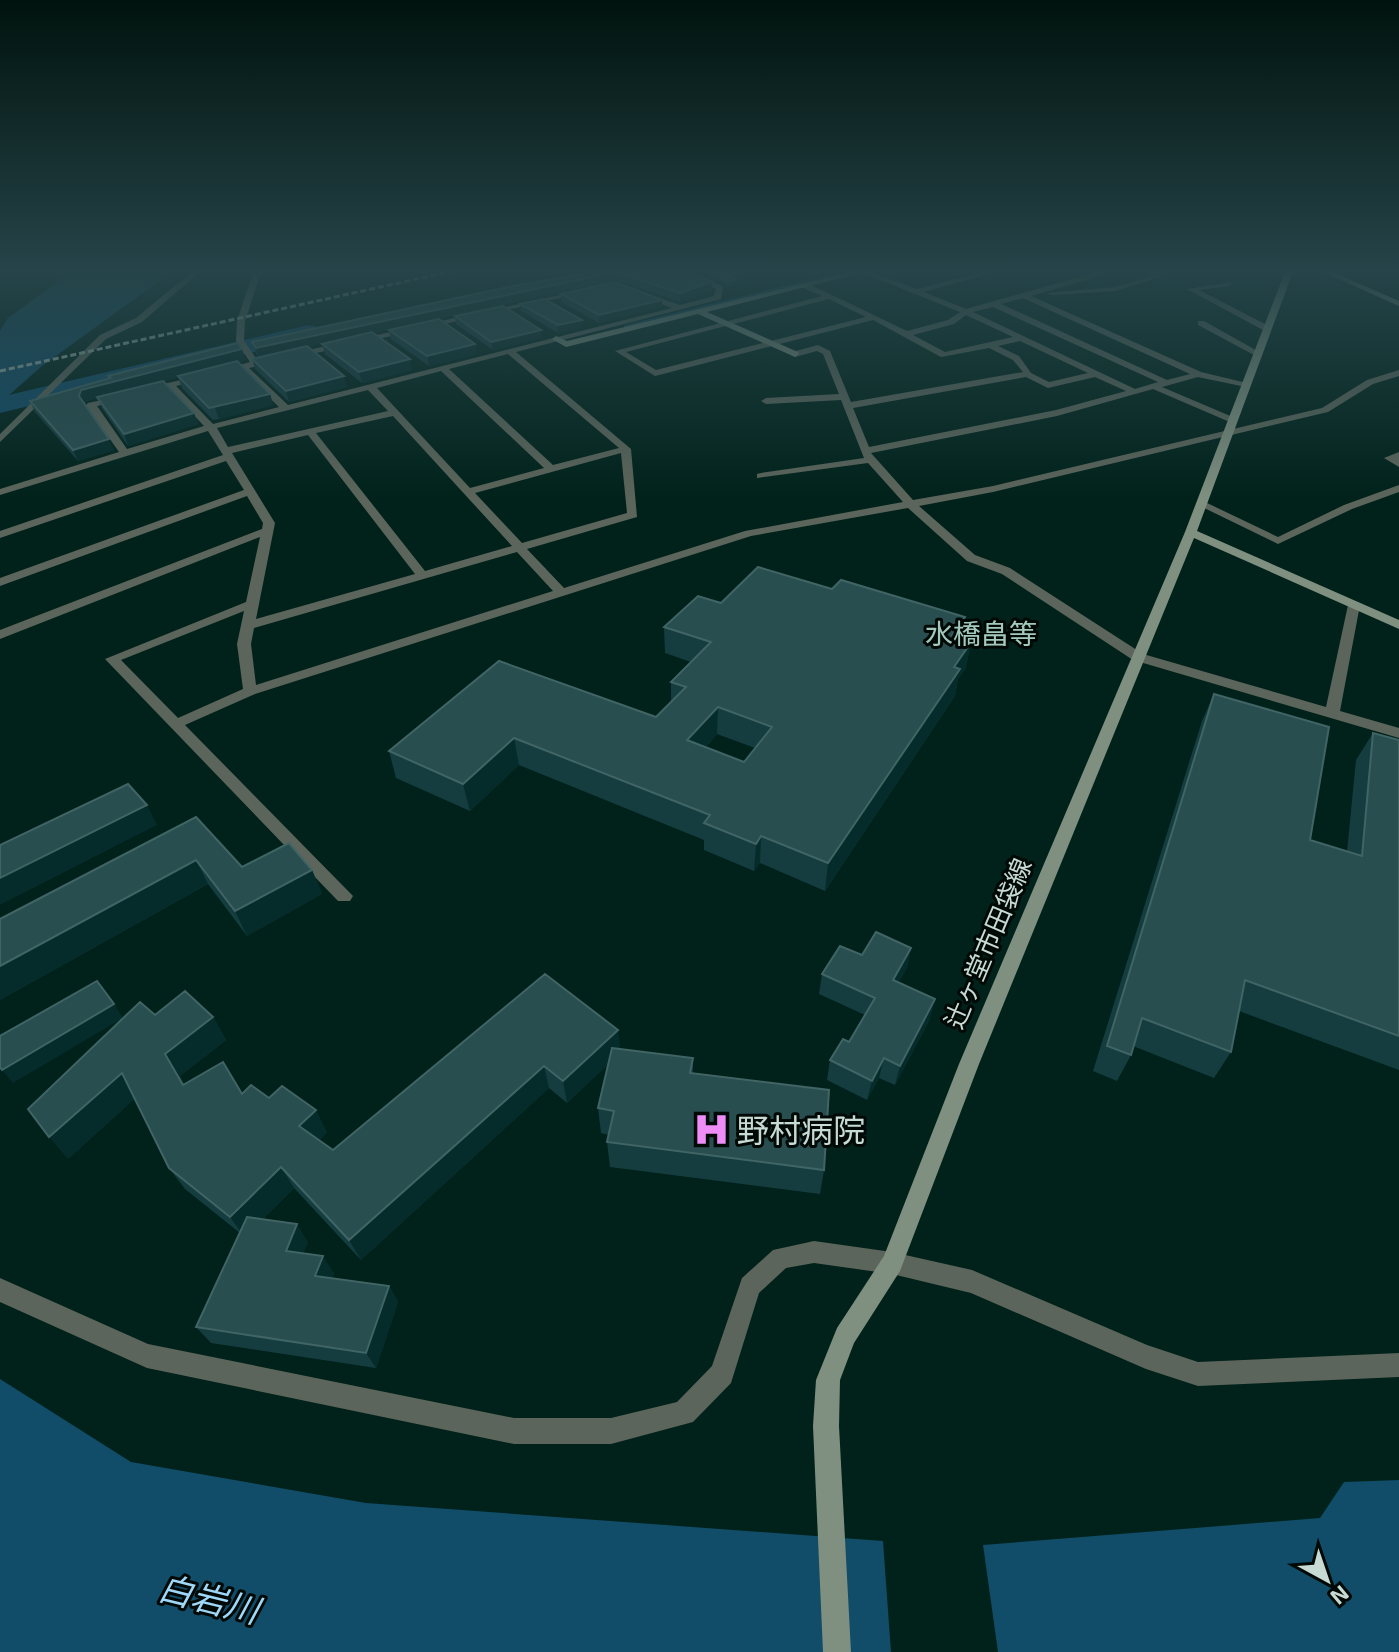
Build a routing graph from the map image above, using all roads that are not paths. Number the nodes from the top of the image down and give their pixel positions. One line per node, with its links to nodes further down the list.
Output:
1 (93, 346): 48 (street)
2 (243, 346): 23 (street)
3 (329, 346): 17 (street)
4 (528, 346): 18 (street)
5 (638, 346): 6 (street)
6 (764, 346)
7 (777, 346): 20 (main road)
8 (928, 346): 9 (street)
9 (985, 346)
10 (992, 346): 29 (street)
11 (1038, 346): 30 (street)
12 (1086, 346): 33 (street)
13 (1136, 346): 31 (street)
14 (1244, 346): 19 (street)
15 (1259, 346): 19 (main road, 辻ヶ堂市田袋線)
16 (479, 348): 21 (street)
17 (311, 350): 22 (street); 23 (street)
18 (509, 351): 21 (street); 49 (street)
19 (1257, 353): 34 (main road, 辻ヶ堂市田袋線)
20 (795, 354): 42 (street)
21 (491, 356): 26 (street)
22 (323, 360)
23 (255, 363): 25 (street)
24 (413, 363): 27 (street)
25 (242, 366): 35 (street); 43 (street)
26 (442, 368): 27 (street); 55 (street)
27 (426, 372): 37 (street)
28 (1399, 373): 45 (street)
29 (1027, 374): 30 (street); 42 (street)
30 (1095, 374): 39 (street)
31 (1198, 374): 33 (street); 34 (street)
32 (347, 379): 37 (street)
33 (1167, 383): 36 (street)
34 (1246, 384): 45 (main road, 辻ヶ堂市田袋線)
35 (170, 385): 38 (street); 46 (street)
36 (1155, 387): 39 (street); 45 (street)
37 (365, 388): 43 (street); 44 (street)
38 (144, 392)
39 (1135, 392): 53 (street)
40 (131, 395): 50 (street)
41 (766, 401): 42 (street)
42 (845, 401): 53 (street)
43 (286, 408): 46 (street)
44 (393, 413): 47 (street); 59 (street)
45 (1230, 426): 61 (street); 62 (main road, 辻ヶ堂市田袋線)
46 (211, 427): 50 (street); 51 (street)
47 (310, 432): 51 (street); 67 (street)
48 (0, 439)
49 (626, 449): 55 (street); 66 (street)
50 (124, 452): 60 (street)
51 (228, 454): 58 (street); 65 (street)
52 (1399, 455): 54 (street)
53 (868, 456): 56 (street); 61 (street)
54 (1399, 464)
55 (551, 469): 59 (street)
56 (761, 476)
57 (1399, 488): 62 (street)
58 (251, 491): 63 (street); 68 (street)
59 (467, 492): 66 (street)
60 (1, 494)
61 (911, 504): 69 (street); 75 (street)
62 (1201, 504): 64 (main road, 辻ヶ堂市田袋線)
63 (269, 530): 70 (street); 74 (street)
64 (1191, 532): 71 (main road); 75 (main road, 辻ヶ堂市田袋線)
65 (0, 535)
66 (520, 548): 67 (street); 69 (street)
67 (422, 575): 72 (street)
68 (0, 582)
69 (560, 591): 76 (street)
70 (252, 604): 72 (street); 78 (street)
71 (1354, 605): 73 (main road); 77 (street)
72 (249, 625): 76 (street)
73 (1399, 625)
74 (0, 635)
75 (1138, 657): 77 (street); 81 (main road, 辻ヶ堂市田袋線)
76 (250, 691): 78 (street)
77 (1332, 714): 79 (street)
78 (176, 724): 80 (street)
79 (1399, 733)
80 (344, 896)
81 (892, 1263): 82 (street); 83 (street); 84 (main road, 辻ヶ堂市田袋線)
82 (0, 1290)
83 (1399, 1365)
84 (837, 1652)

